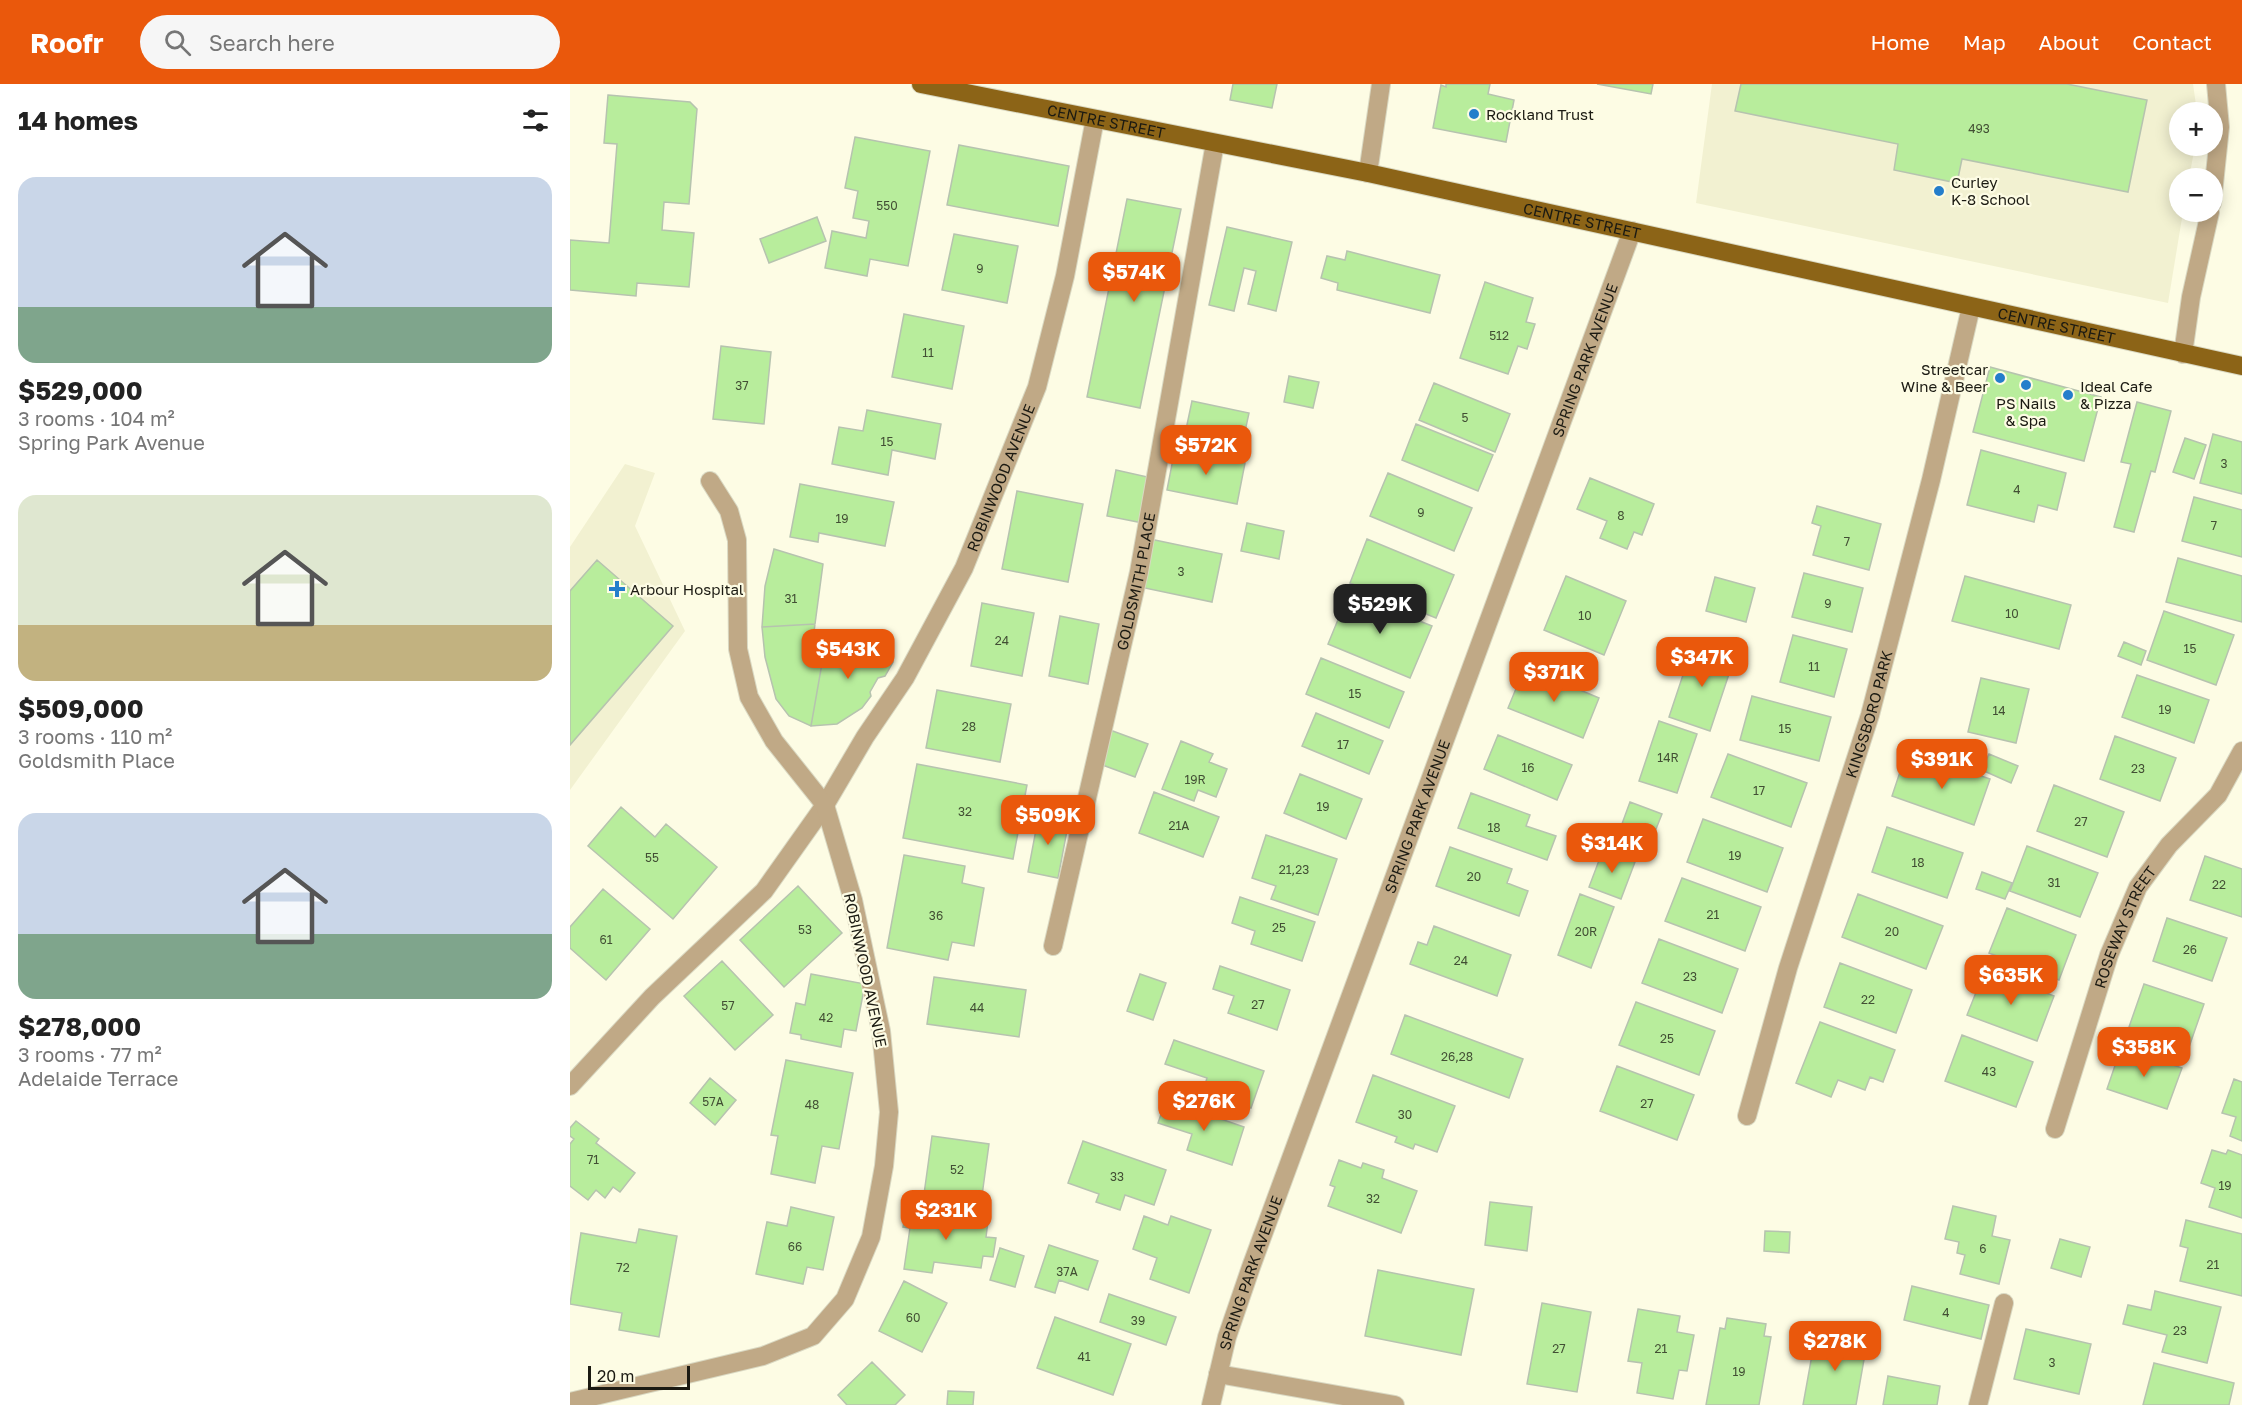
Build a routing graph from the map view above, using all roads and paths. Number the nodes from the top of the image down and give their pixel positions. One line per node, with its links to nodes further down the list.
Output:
1 (921, 84): 4 (main road, CENTRE STREET)
2 (1381, 84): 7 (street)
3 (2216, 84): 6 (street)
4 (1095, 119): 5 (main road, CENTRE STREET); 15 (street, ROBINWOOD AVENUE)
5 (1215, 143): 7 (main road, CENTRE STREET); 16 (street, GOLDSMITH PLACE)
6 (2216, 168)
7 (1368, 173): 9 (main road, CENTRE STREET)
8 (2208, 222): 11 (street)
9 (1632, 231): 10 (main road, CENTRE STREET); 21 (street, SPRING PARK AVENUE)
10 (1971, 307): 11 (main road, CENTRE STREET); 18 (street, KINGSBORO PARK)
11 (2182, 354): 12 (main road, CENTRE STREET)
12 (2242, 366)
13 (710, 481): 15 (street, ROBINWOOD AVENUE)
14 (2242, 751): 19 (street, ROSEWAY STREET)
15 (825, 806): 17 (street, ROBINWOOD AVENUE); 22 (street, ROBINWOOD AVENUE)
16 (1053, 946)
17 (570, 1086)
18 (1747, 1116)
19 (2055, 1129)
20 (2004, 1303): 25 (street)
21 (1218, 1374): 23 (street, SPRING PARK AVENUE); 24 (street)
22 (570, 1402)
23 (1210, 1405)
24 (1395, 1405)
25 (1978, 1405)

